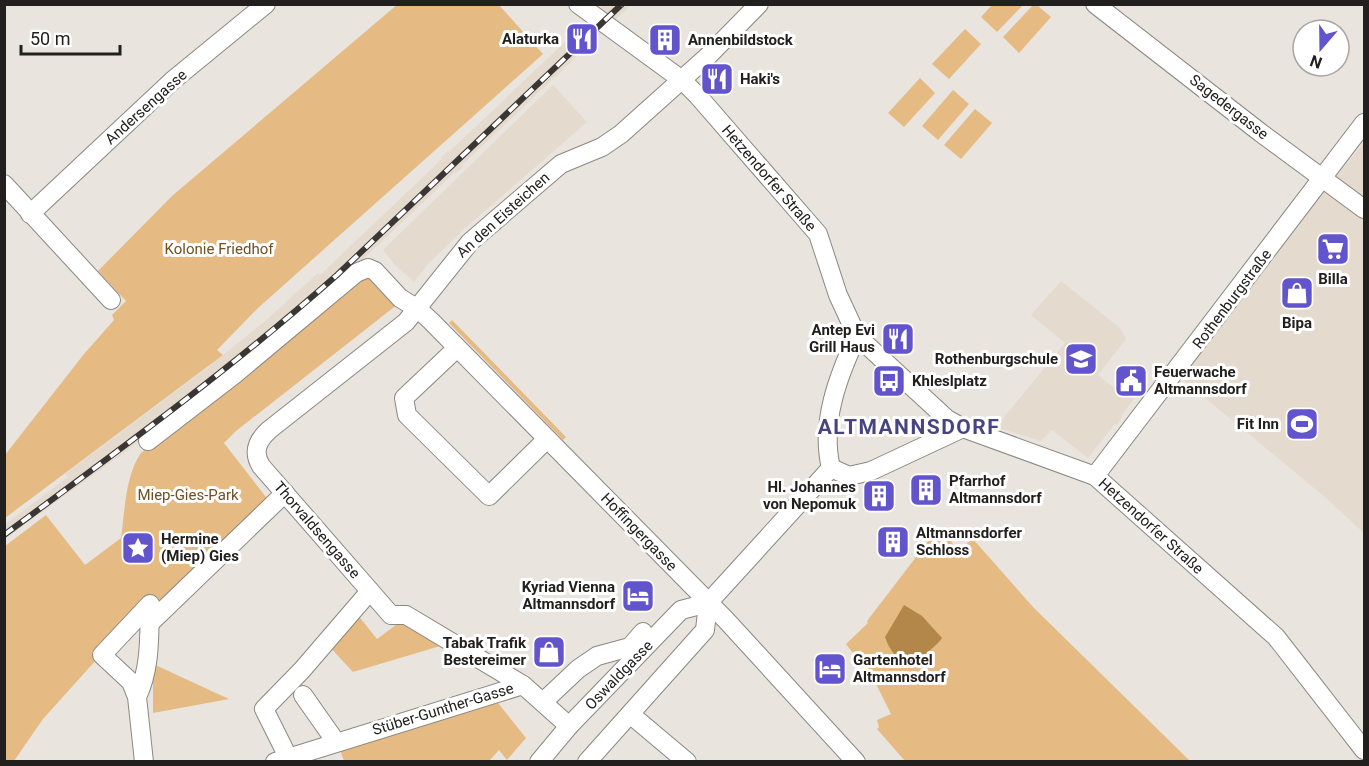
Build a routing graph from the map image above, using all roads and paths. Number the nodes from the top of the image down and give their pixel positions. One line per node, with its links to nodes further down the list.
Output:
1 (266, 4): 10 (street, Andersengasse)
2 (578, 4): 5 (street, Hetzendorfer Straße)
3 (759, 4): 5 (street, An den Eisteichen)
4 (1095, 4): 7 (street, Sagedergasse)
5 (682, 80): 12 (street, An den Eisteichen); 13 (street, Hetzendorfer Straße)
6 (1365, 123): 7 (street, Rothenburgstraße)
7 (1324, 178): 9 (street, Sagedergasse); 20 (street, Rothenburgstraße)
8 (4, 184): 10 (street)
9 (1365, 209)
10 (30, 214): 11 (street)
11 (111, 300)
12 (418, 309): 14 (street, Hoffingergasse); 17 (street, An den Eisteichen); 18 (street, Hoffingergasse)
13 (857, 336): 15 (street, Hetzendorfer Straße); 19 (street)
14 (457, 348): 16 (street, Hoffingergasse); 16 (street)
15 (963, 429): 19 (street); 20 (street, Hetzendorfer Straße)
16 (547, 439): 23 (street, Hoffingergasse)
17 (259, 440): 21 (street, Thorvaldsengasse)
18 (148, 441)
19 (831, 468): 23 (street)
20 (1095, 476): 33 (street, Hetzendorfer Straße)
21 (285, 493): 22 (street, Thorvaldsengasse); 25 (street)
22 (370, 591): 26 (street, Thorvaldsengasse); 27 (street)
23 (708, 603): 24 (street); 30 (street); 39 (street, Hoffingergasse)
24 (681, 610): 29 (street); 31 (street, Oswaldgasse)
25 (149, 624): 28 (street); 28 (street)
26 (523, 684): 29 (street, Stüber-Gunther-Gasse); 32 (street, Stüber-Gunther-Gasse)
27 (298, 688): 32 (street); 34 (street)
28 (137, 697): 35 (street)
29 (543, 702): 31 (street, Stüber-Gunther-Gasse)
30 (630, 714): 37 (street); 38 (street)
31 (569, 726): 36 (street, Oswaldgasse)
32 (336, 742): 34 (street, Stüber-Gunther-Gasse)
33 (1365, 750)
34 (281, 759)
35 (144, 762)
36 (539, 762)
37 (587, 762)
38 (687, 762)
39 (856, 762)

